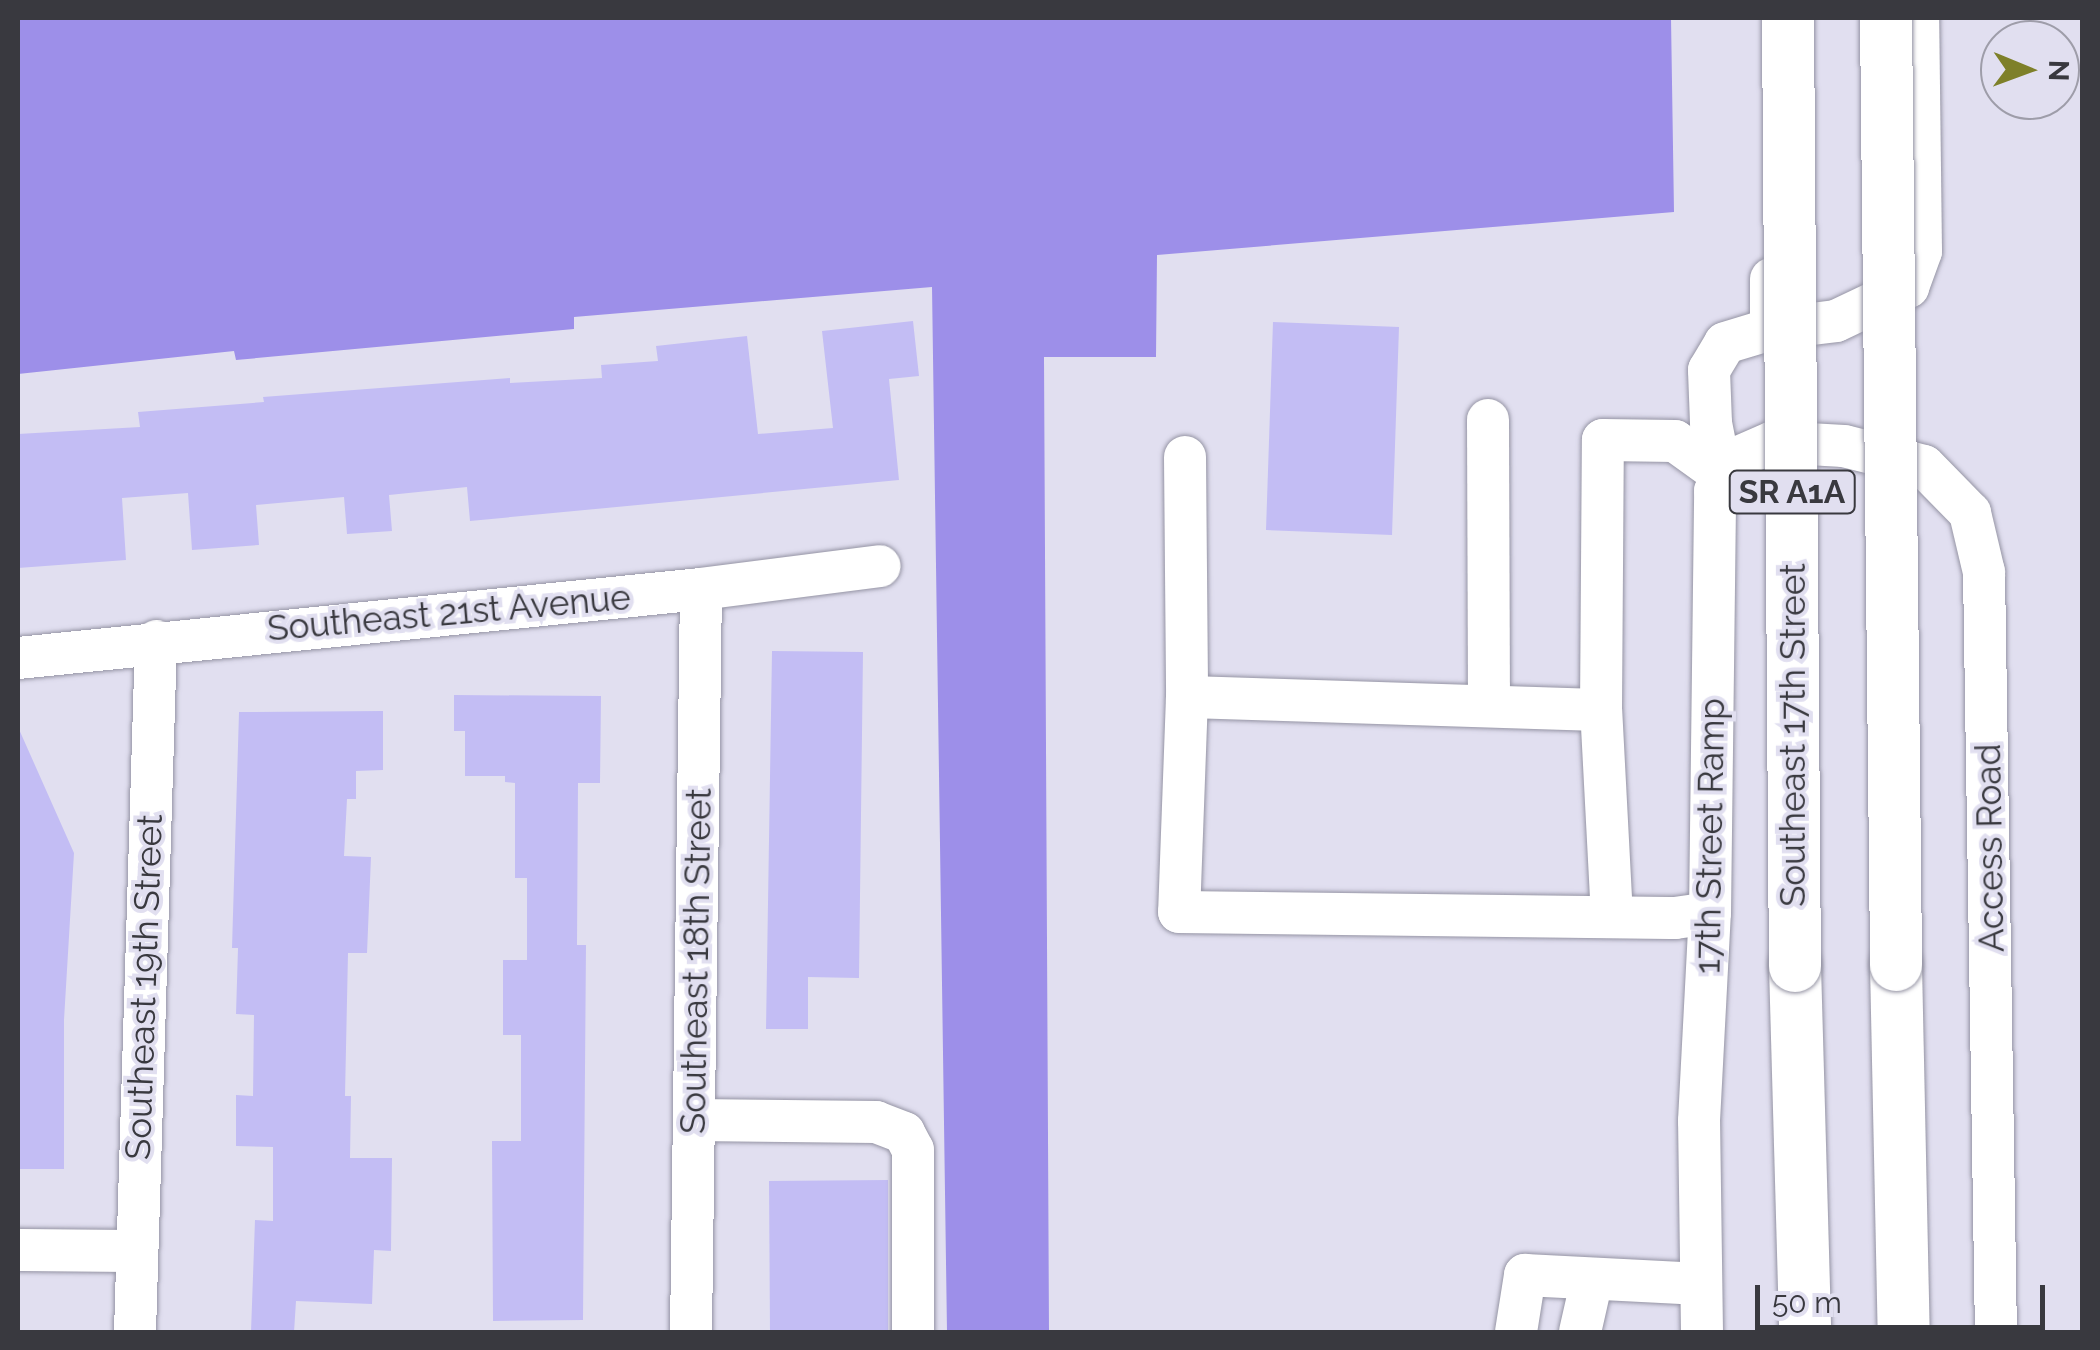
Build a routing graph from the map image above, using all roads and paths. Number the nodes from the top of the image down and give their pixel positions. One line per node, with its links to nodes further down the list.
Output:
1 (1788, 18): 29 (main road, Southeast 17th Street / SR A1A, bridge)
2 (1886, 18): 30 (main road, SR A1A, bridge)
3 (1918, 18): 5 (street, 17th Street Ramp)
4 (1769, 78): 5 (street)
5 (1772, 329): 8 (street, 17th Street Ramp)
6 (1488, 420): 14 (street)
7 (1186, 457): 13 (street)
8 (1721, 474): 15 (street); 16 (street, 17th Street Ramp); 31 (street, Access Road)
9 (880, 566): 10 (street, Southeast 21st Avenue)
10 (701, 589): 11 (street, Southeast 21st Avenue); 18 (street, Southeast 18th Street)
11 (156, 641): 12 (street, Southeast 21st Avenue); 20 (street, Southeast 19th Street)
12 (18, 658)
13 (1187, 697): 14 (street); 17 (street)
14 (1489, 706): 15 (street)
15 (1601, 710): 17 (street)
16 (1710, 913): 17 (street); 22 (street, 17th Street Ramp)
17 (1612, 917)
18 (694, 1120): 24 (street, Southeast 18th Street); 25 (street)
19 (18, 1250): 20 (street)
20 (135, 1251): 23 (street, Southeast 19th Street)
21 (1592, 1278): 22 (street); 26 (street); 27 (street)
22 (1701, 1284): 28 (street, 17th Street Ramp)
23 (135, 1332)
24 (691, 1332)
25 (913, 1332)
26 (1516, 1332)
27 (1580, 1332)
28 (1702, 1332)
29 (1805, 1332)
30 (1904, 1332)
31 (1996, 1332)

